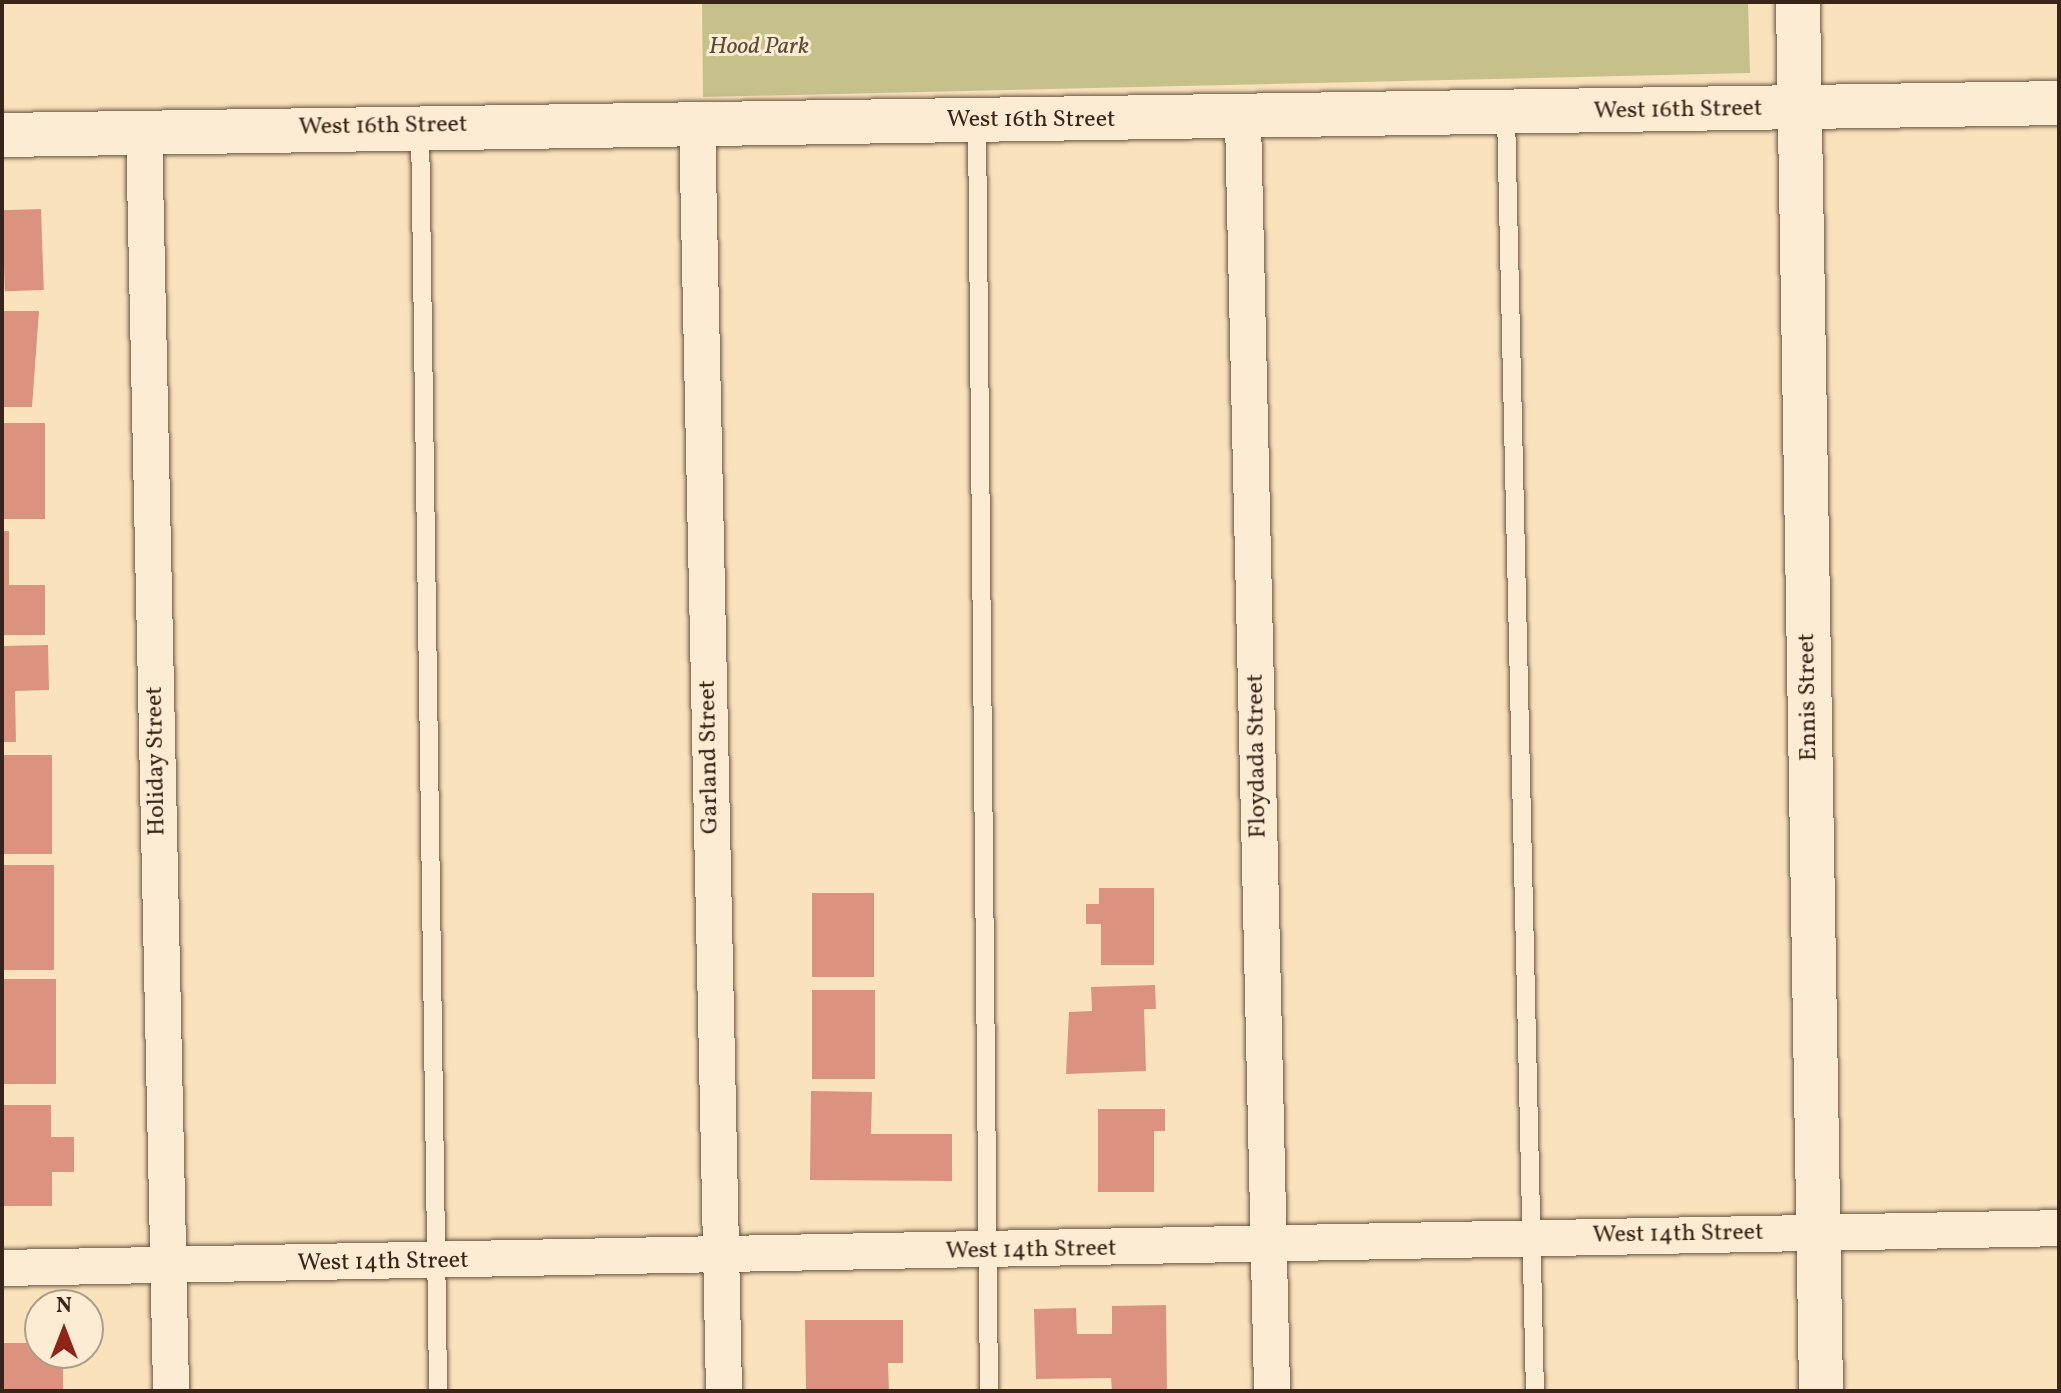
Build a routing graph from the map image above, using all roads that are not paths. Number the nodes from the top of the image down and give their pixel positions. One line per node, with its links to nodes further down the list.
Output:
1 (1798, 2): 3 (street, Ennis Street)
2 (2059, 103): 3 (street, West 16th Street)
3 (1800, 108): 4 (street, West 16th Street); 12 (street, Ennis Street)
4 (1506, 115): 5 (street, West 16th Street); 13 (lane)
5 (1243, 120): 6 (street, West 16th Street); 14 (street, Floydada Street)
6 (977, 121): 7 (street, West 16th Street); 15 (lane)
7 (697, 122): 8 (street, West 16th Street); 16 (street, Garland Street)
8 (420, 126): 9 (street, West 16th Street); 17 (lane)
9 (144, 130): 10 (street, West 16th Street); 18 (street, Holiday Street)
10 (2, 135)
11 (2059, 1228): 12 (street, West 14th Street)
12 (1817, 1231): 13 (street, West 14th Street); 26 (street, Ennis Street)
13 (1532, 1239): 14 (street, West 14th Street); 25 (lane)
14 (1270, 1245): 15 (street, West 14th Street); 24 (street, Floydada Street)
15 (987, 1252): 16 (street, West 14th Street); 23 (lane)
16 (721, 1259): 17 (street, West 14th Street); 22 (street, Garland Street)
17 (435, 1262): 18 (street, West 14th Street); 21 (lane)
18 (168, 1266): 19 (street, West 14th Street); 20 (street, Holiday Street)
19 (2, 1268)
20 (171, 1391)
21 (438, 1391)
22 (724, 1391)
23 (989, 1391)
24 (1272, 1391)
25 (1535, 1391)
26 (1821, 1391)

